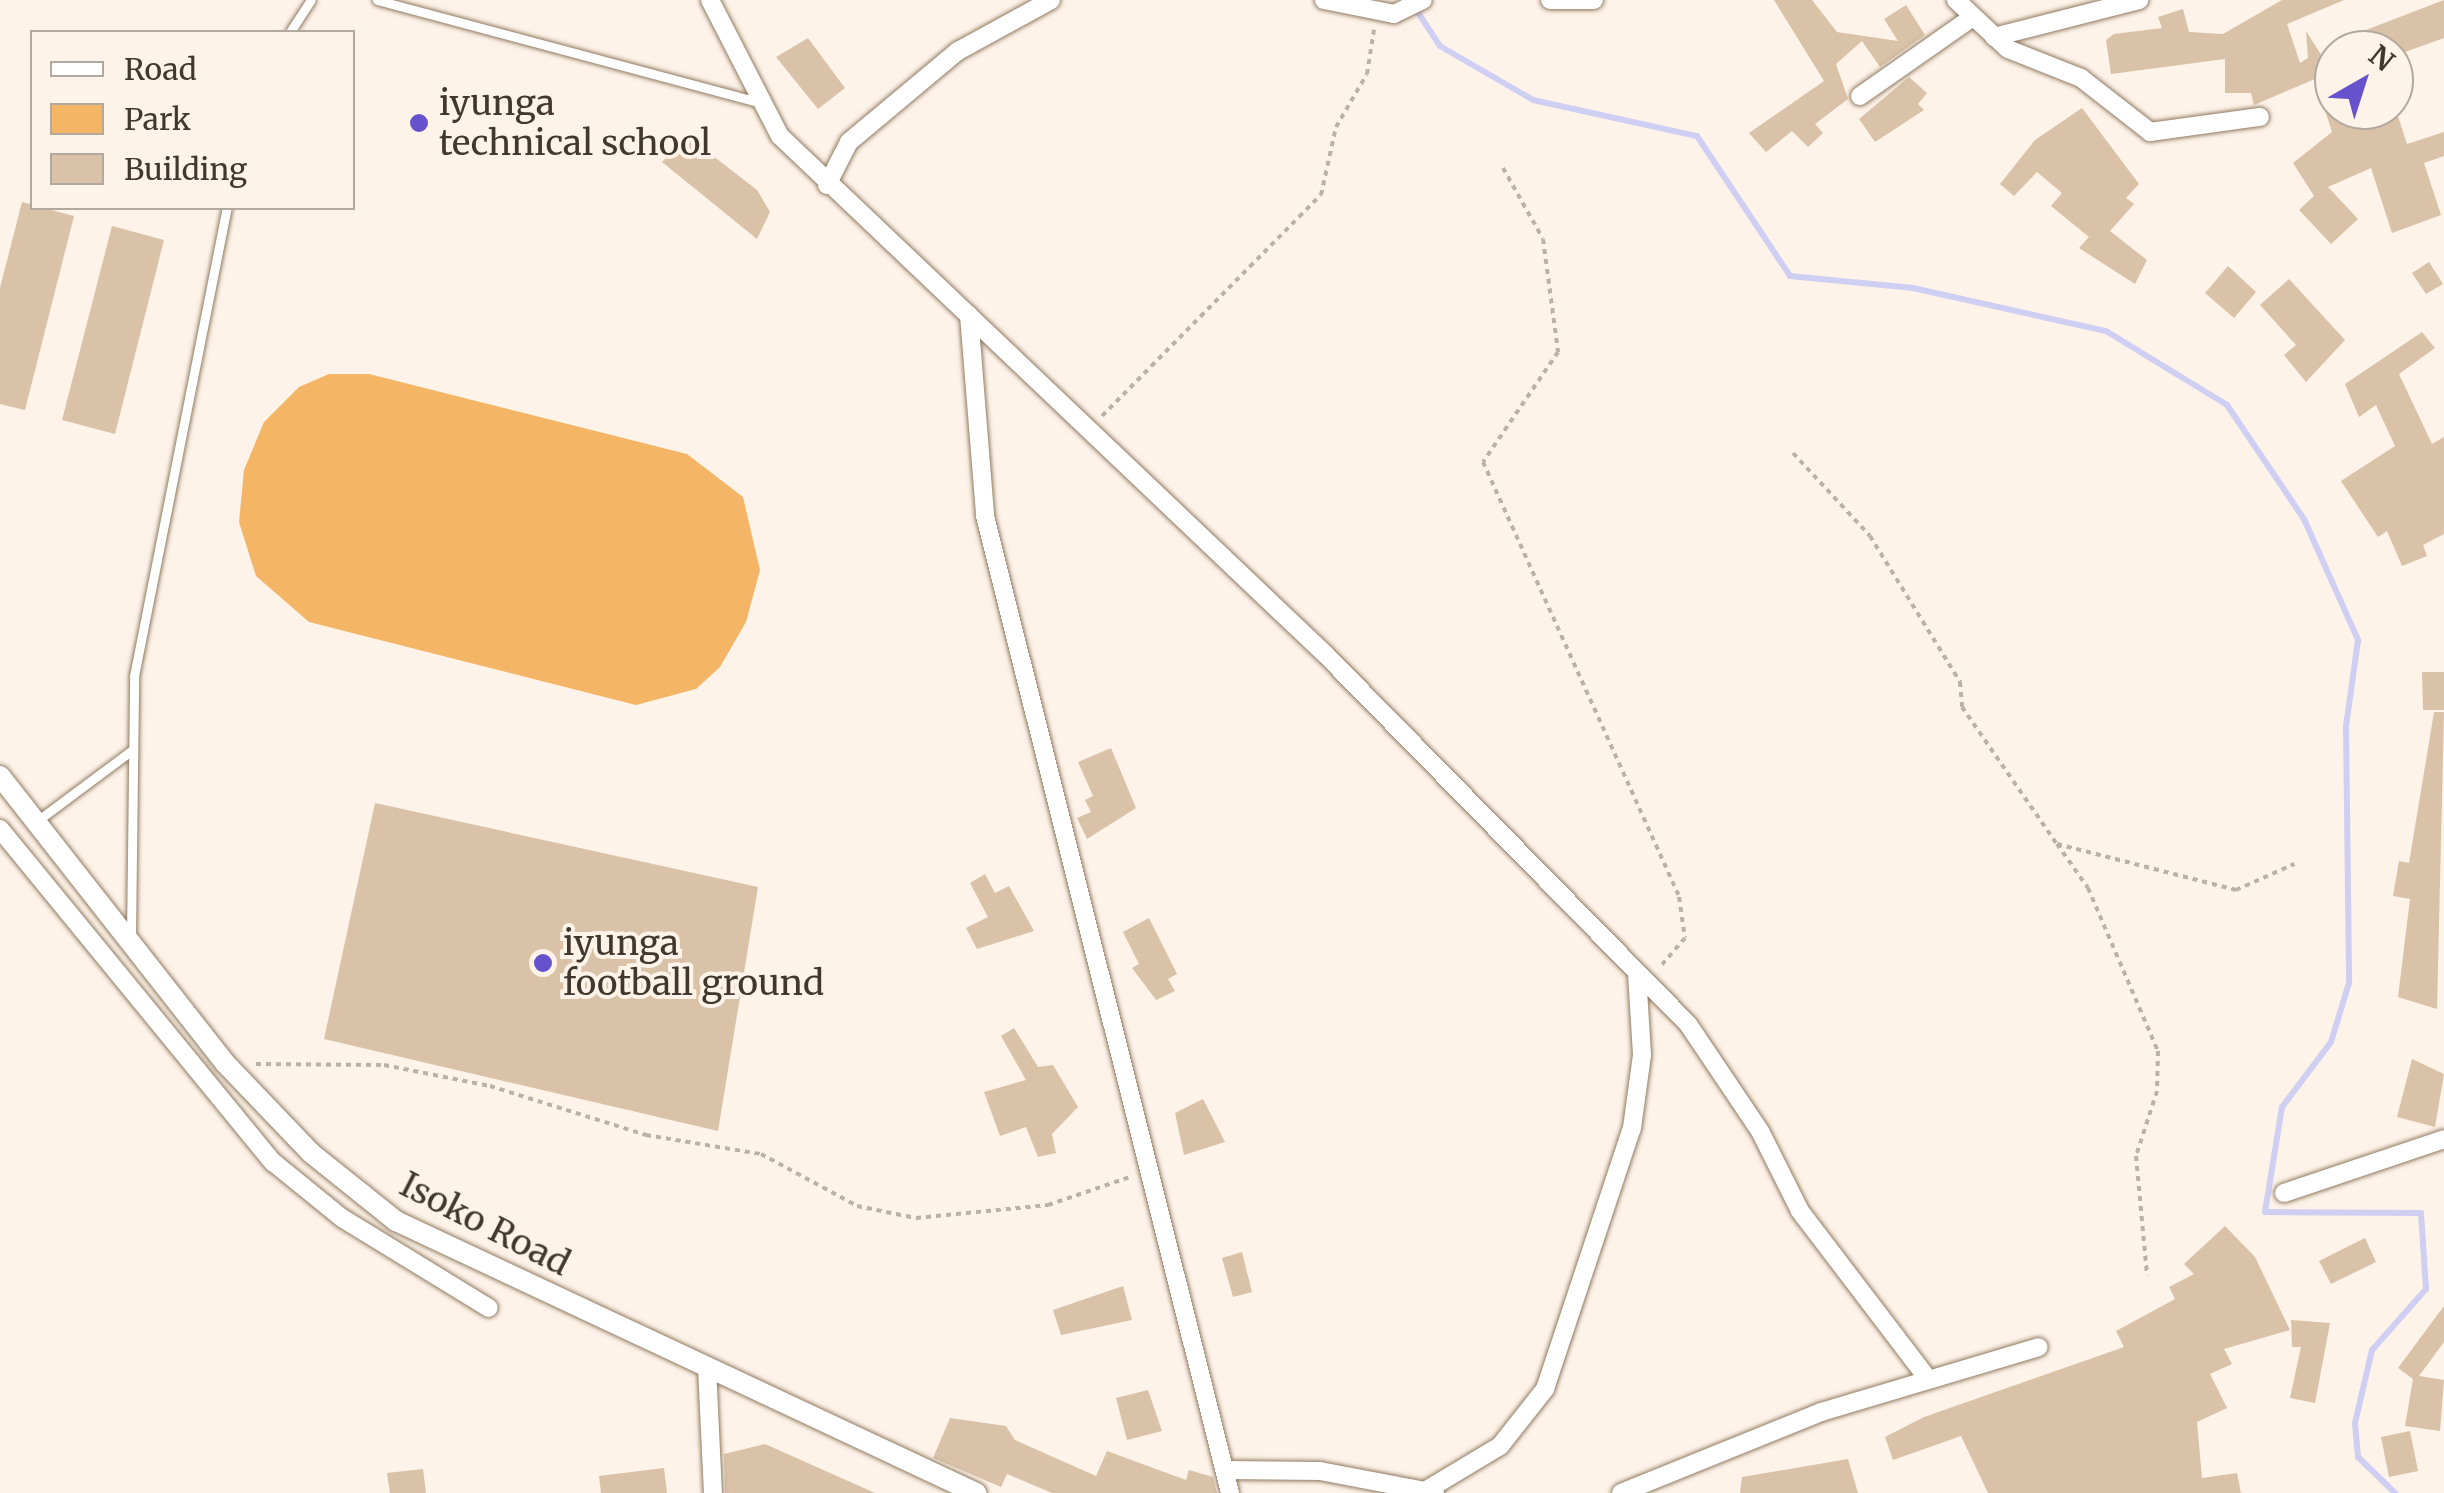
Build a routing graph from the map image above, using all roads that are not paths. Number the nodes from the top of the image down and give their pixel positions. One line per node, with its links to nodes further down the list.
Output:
1 (311, 0): 12 (lane)
2 (377, 0): 15 (lane)
3 (710, 0): 15 (street)
4 (1050, 0): 17 (street)
5 (1324, 0): 6 (street)
6 (1424, 0)
7 (1550, 0): 8 (street)
8 (1594, 0)
9 (1956, 0): 11 (street)
10 (2139, 0): 13 (street)
11 (1974, 17): 13 (street); 14 (street)
12 (291, 30)
13 (1994, 38): 16 (street)
14 (1860, 96)
15 (758, 102): 17 (street)
16 (2260, 117)
17 (828, 185): 19 (street)
18 (228, 210): 20 (lane)
19 (968, 315): 25 (street); 32 (street)
20 (131, 752): 22 (lane); 24 (lane)
21 (0, 776): 22 (street, Isoko Road)
22 (36, 821): 24 (street, Isoko Road)
23 (0, 829): 28 (street)
24 (130, 940): 30 (street, Isoko Road)
25 (1641, 978): 31 (street); 33 (street)
26 (2444, 1140): 27 (street)
27 (2284, 1192)
28 (489, 1308)
29 (2040, 1347): 31 (street)
30 (707, 1368): 34 (street); 35 (street, Isoko Road)
31 (1928, 1379): 37 (street)
32 (1227, 1470): 33 (street); 36 (street)
33 (1430, 1492)
34 (713, 1493)
35 (976, 1493)
36 (1230, 1493)
37 (1621, 1493)

